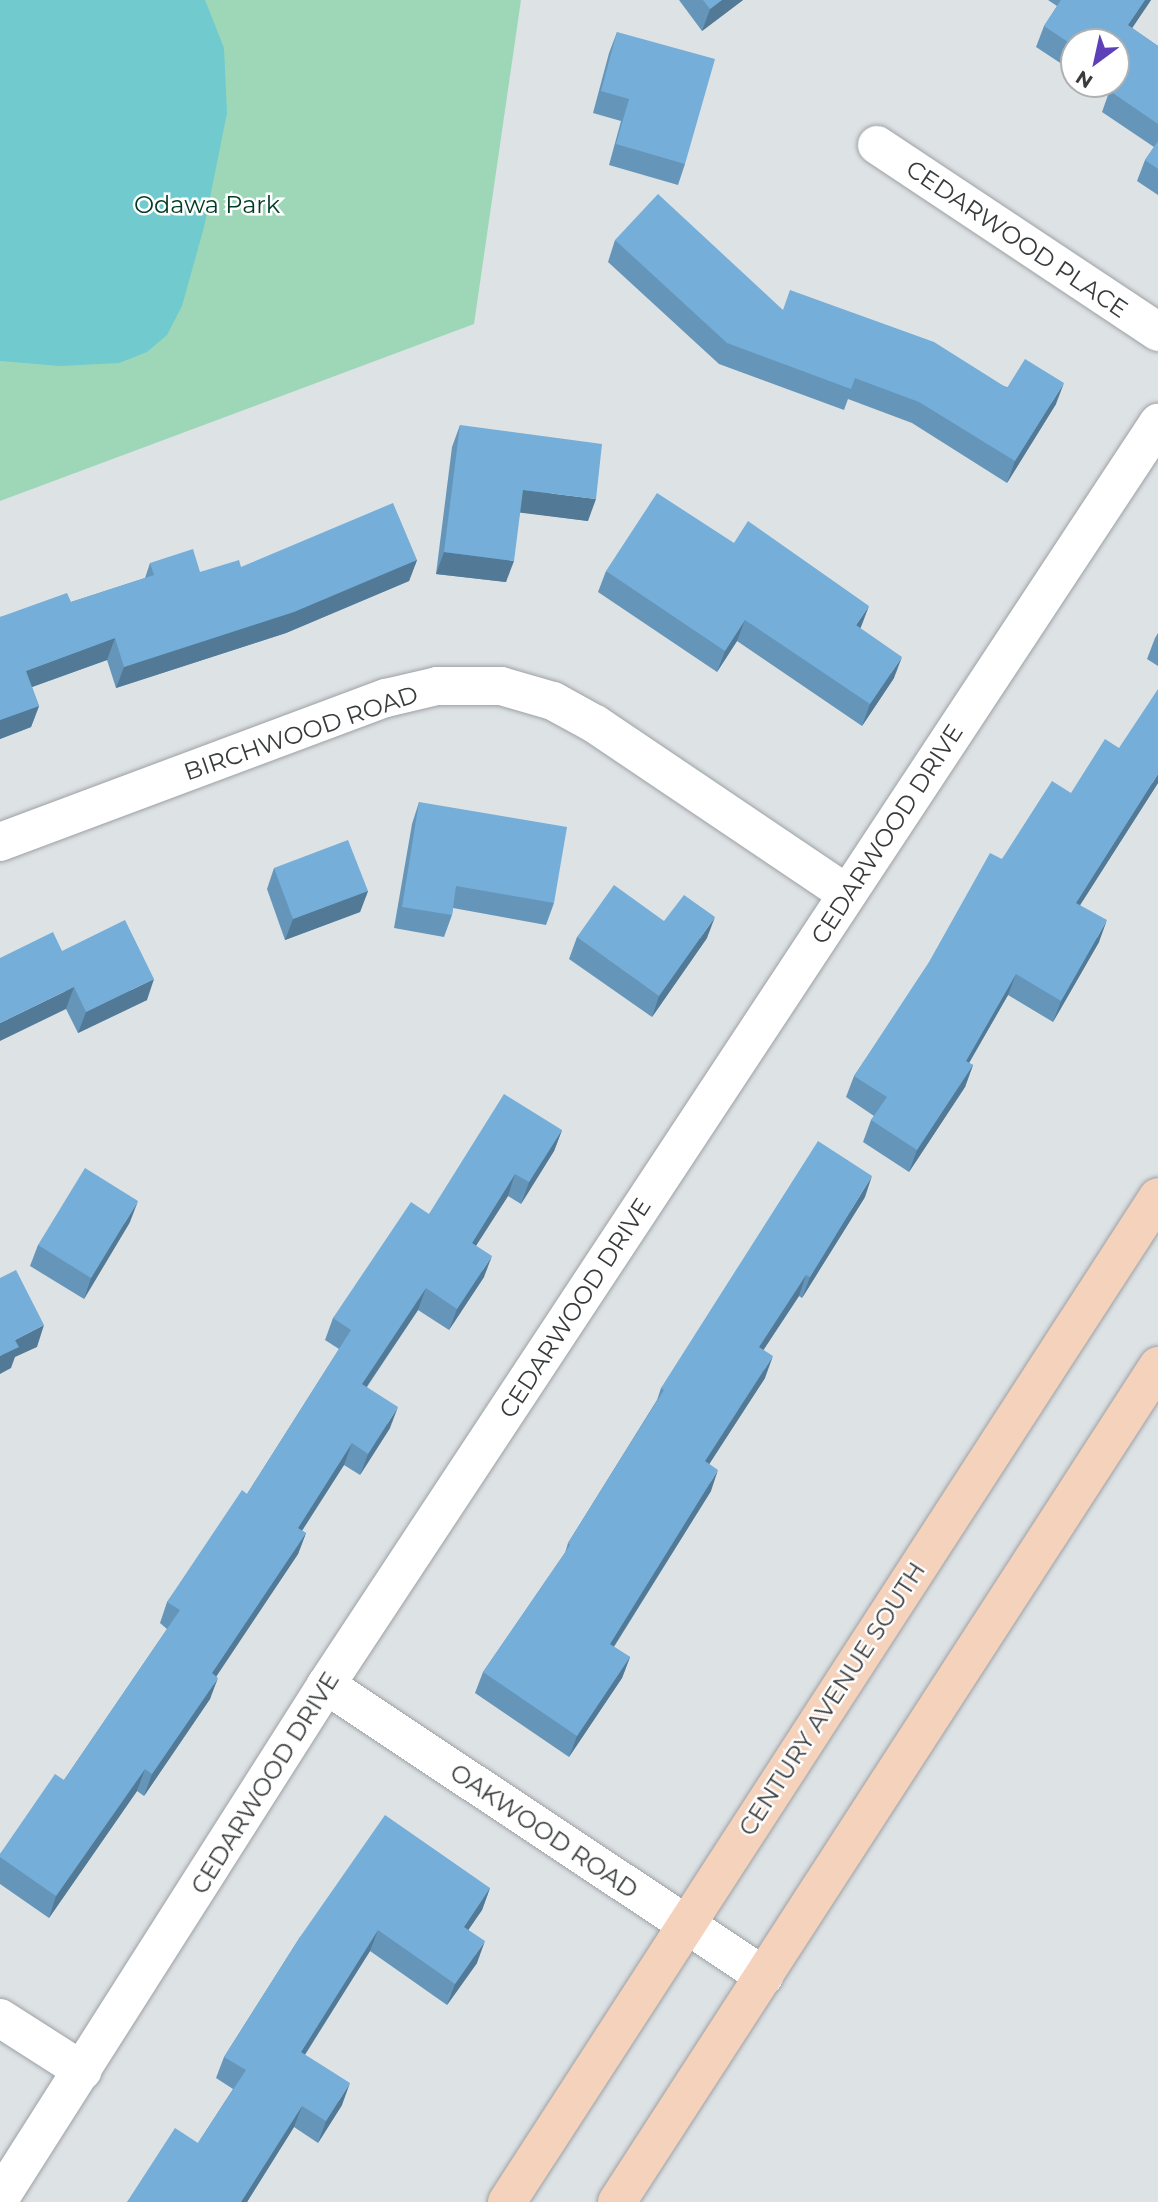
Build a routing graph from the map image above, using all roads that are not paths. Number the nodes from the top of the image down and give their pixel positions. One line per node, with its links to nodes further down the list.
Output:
1 (877, 145): 2 (street, CEDARWOOD PLACE)
2 (1158, 332)
3 (1158, 423): 5 (street, CEDARWOOD DRIVE)
4 (0, 842): 5 (street, BIRCHWOOD ROAD)
5 (847, 894): 8 (street, CEDARWOOD DRIVE)
6 (1158, 1197): 9 (main road, CENTURY AVENUE SOUTH)
7 (1158, 1366): 10 (main road)
8 (326, 1685): 9 (street, OAKWOOD ROAD); 12 (street, CEDARWOOD DRIVE)
9 (685, 1925): 10 (street, OAKWOOD ROAD); 14 (main road, CENTURY AVENUE SOUTH)
10 (764, 1976): 15 (main road)
11 (0, 2018): 12 (street)
12 (83, 2071): 13 (street, CEDARWOOD DRIVE)
13 (0, 2198)
14 (507, 2202)
15 (617, 2202)

